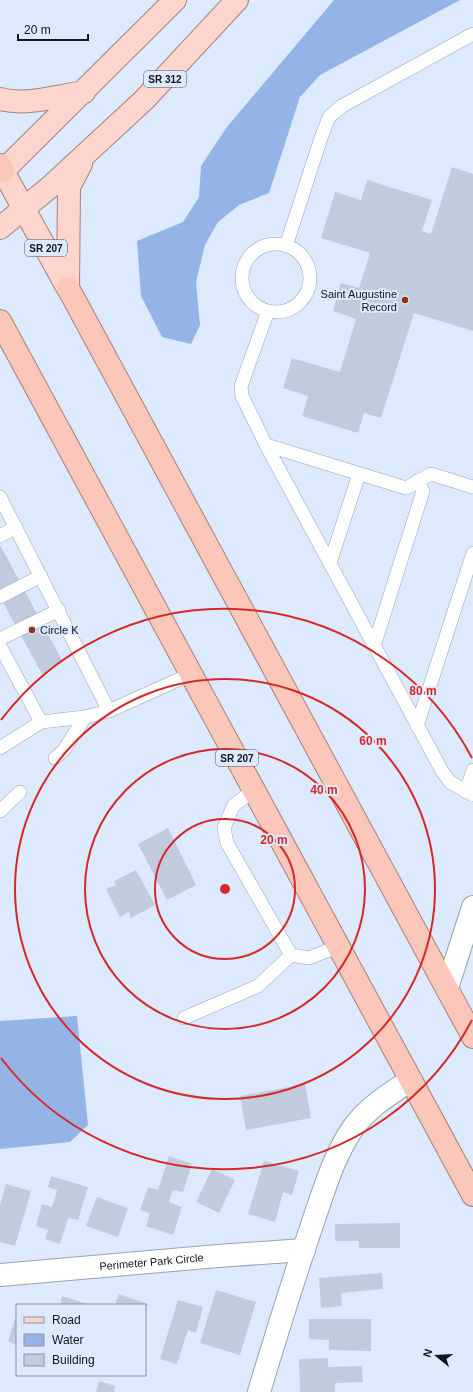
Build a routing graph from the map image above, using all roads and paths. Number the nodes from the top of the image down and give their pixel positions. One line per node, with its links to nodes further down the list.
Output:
1 (175, 0): 4 (main road)
2 (237, 0): 6 (main road, SR 312)
3 (473, 34): 10 (lane)
4 (84, 92): 5 (main road); 7 (main road)
5 (0, 99)
6 (88, 153): 8 (main road, SR 312); 11 (main road)
7 (1, 170): 8 (main road, SR 207)
8 (24, 208): 9 (main road, SR 312); 11 (main road, SR 207)
9 (0, 228)
10 (286, 246): 12 (lane); 12 (lane)
11 (68, 288): 44 (highway, SR 207)
12 (268, 311): 14 (lane)
13 (0, 321): 29 (highway, SR 207)
14 (266, 445): 15 (lane); 22 (lane)
15 (359, 474): 16 (lane); 22 (lane)
16 (417, 482): 17 (lane); 28 (lane)
17 (473, 487)
18 (0, 497): 19 (lane)
19 (16, 527): 20 (lane); 23 (lane)
20 (0, 536)
21 (473, 553): 33 (lane)
22 (330, 563): 28 (lane)
23 (41, 576): 24 (lane); 25 (lane)
24 (0, 597)
25 (59, 610): 26 (lane); 30 (lane)
26 (0, 639)
27 (0, 646): 32 (lane)
28 (374, 646): 33 (lane)
29 (191, 674): 30 (lane); 37 (highway, SR 207)
30 (109, 711): 31 (lane)
31 (85, 717): 32 (lane); 35 (lane)
32 (41, 722): 34 (lane)
33 (417, 726): 39 (lane)
34 (0, 748)
35 (55, 758)
36 (473, 770): 39 (lane)
37 (254, 790): 42 (highway, SR 207); 43 (lane)
38 (20, 792): 40 (lane)
39 (470, 794)
40 (0, 811)
41 (473, 907): 44 (street)
42 (339, 946): 43 (lane); 47 (highway, SR 207)
43 (290, 955): 45 (lane)
44 (447, 988): 46 (highway, SR 207)
45 (184, 1018)
46 (473, 1037)
47 (411, 1080): 48 (highway, SR 207); 49 (street)
48 (473, 1195)
49 (304, 1250): 50 (street, Perimeter Park Circle); 51 (street)
50 (0, 1275)
51 (259, 1392)

